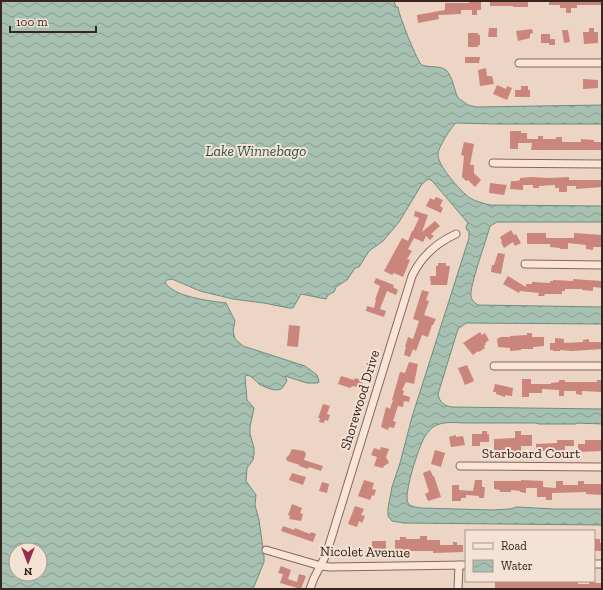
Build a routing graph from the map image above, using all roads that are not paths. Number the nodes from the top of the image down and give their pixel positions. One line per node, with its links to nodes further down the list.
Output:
1 (518, 63): 2 (street)
2 (602, 64)
3 (492, 163): 4 (street)
4 (602, 164)
5 (456, 234): 14 (street, Shorewood Drive)
6 (525, 264): 7 (street)
7 (602, 265)
8 (494, 366): 9 (street)
9 (602, 366)
10 (460, 466): 11 (street, Starboard Court)
11 (602, 467)
12 (266, 550): 14 (street, Nicolet Avenue)
13 (462, 565): 14 (street, Nicolet Avenue); 16 (street)
14 (321, 566): 15 (street, Shorewood Drive)
15 (310, 589)
16 (458, 589)

